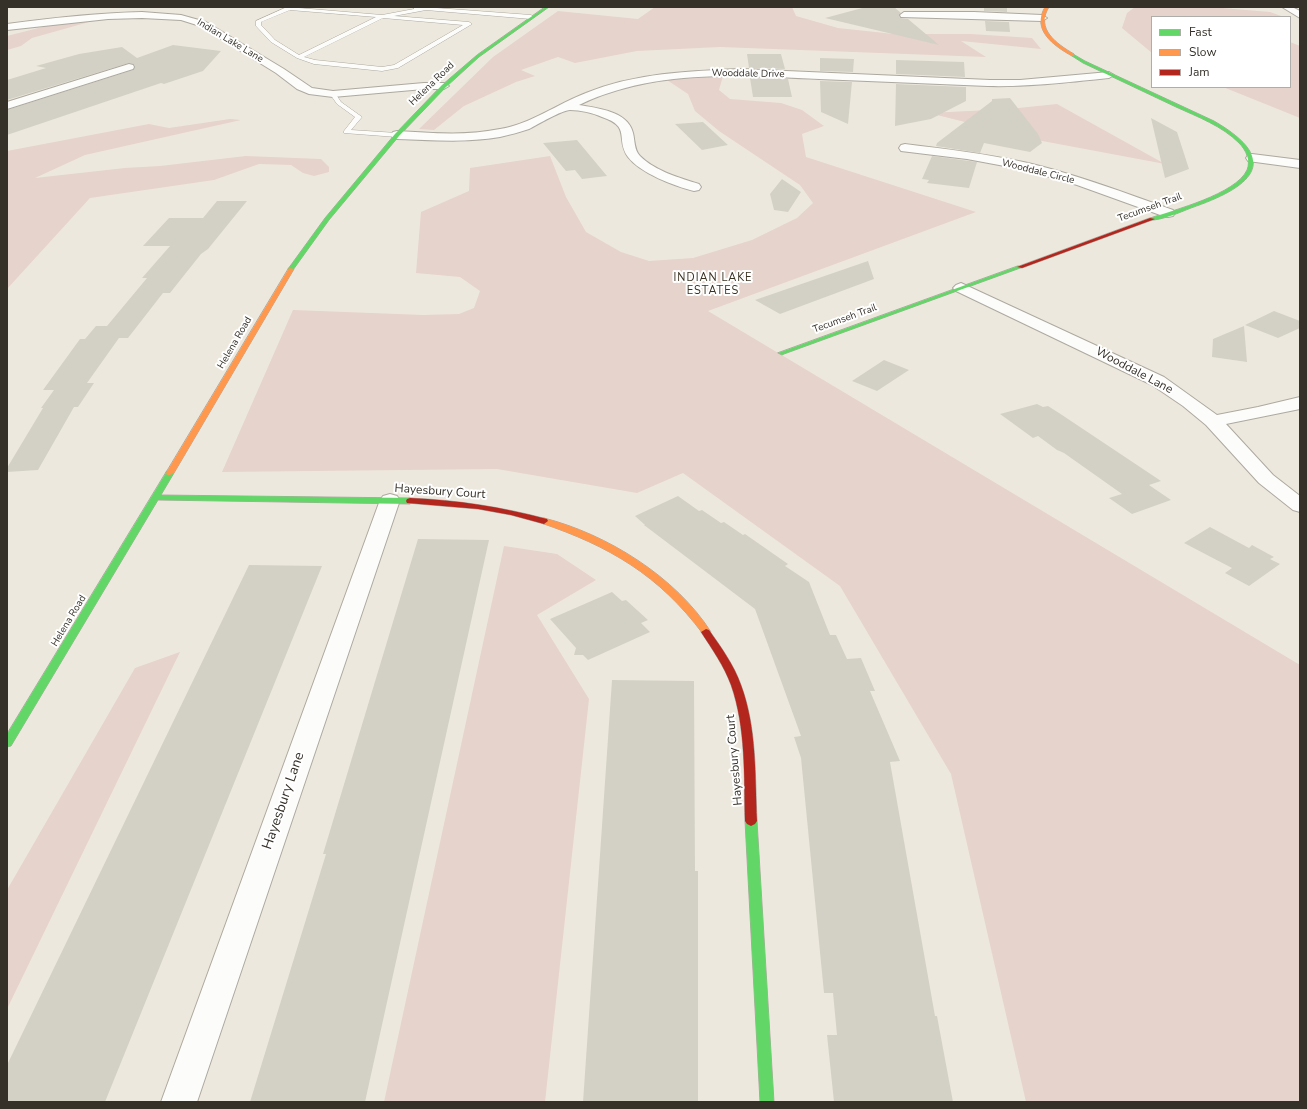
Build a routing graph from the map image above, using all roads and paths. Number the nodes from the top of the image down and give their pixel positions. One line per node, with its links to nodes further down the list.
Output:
1 (290, 7): 10 (lane); 16 (lane)
2 (402, 7): 7 (lane)
3 (444, 7): 8 (lane)
4 (547, 7): 8 (street, Helena Road)
5 (1047, 7): 12 (street)
6 (1286, 7): 9 (street)
7 (424, 9): 8 (lane); 10 (lane)
8 (535, 15): 19 (street, Helena Road)
9 (1300, 15)
10 (383, 16): 16 (lane); 16 (lane)
11 (904, 16): 12 (street)
12 (1042, 18): 18 (street)
13 (56, 20): 14 (street, Indian Lake Lane); 15 (street); 20 (street, Indian Lake Lane)
14 (7, 27)
15 (7, 33)
16 (299, 57)
17 (129, 67): 21 (street)
18 (1109, 75): 22 (street, Wooddale Drive); 25 (street)
19 (444, 86): 20 (street, Indian Lake Lane); 23 (street, Helena Road)
20 (333, 94): 23 (lane)
21 (7, 106)
22 (567, 106): 23 (street, Wooddale Drive); 27 (street)
23 (397, 136): 33 (street, Helena Road)
24 (905, 148): 28 (street, Wooddale Circle)
25 (1252, 158): 26 (street); 28 (street, Tecumseh Trail)
26 (1300, 164)
27 (694, 187)
28 (1168, 213): 29 (street, Tecumseh Trail)
29 (961, 288): 30 (street, Tecumseh Trail); 32 (street, Wooddale Lane)
30 (782, 353)
31 (1300, 402): 32 (street)
32 (1213, 421): 35 (street, Wooddale Lane)
33 (156, 497): 34 (street, Hayesbury Court); 36 (street, Helena Road)
34 (390, 500): 37 (street, Hayesbury Lane); 38 (street, Hayesbury Court)
35 (1300, 506)
36 (7, 743)
37 (179, 1102)
38 (767, 1102)

